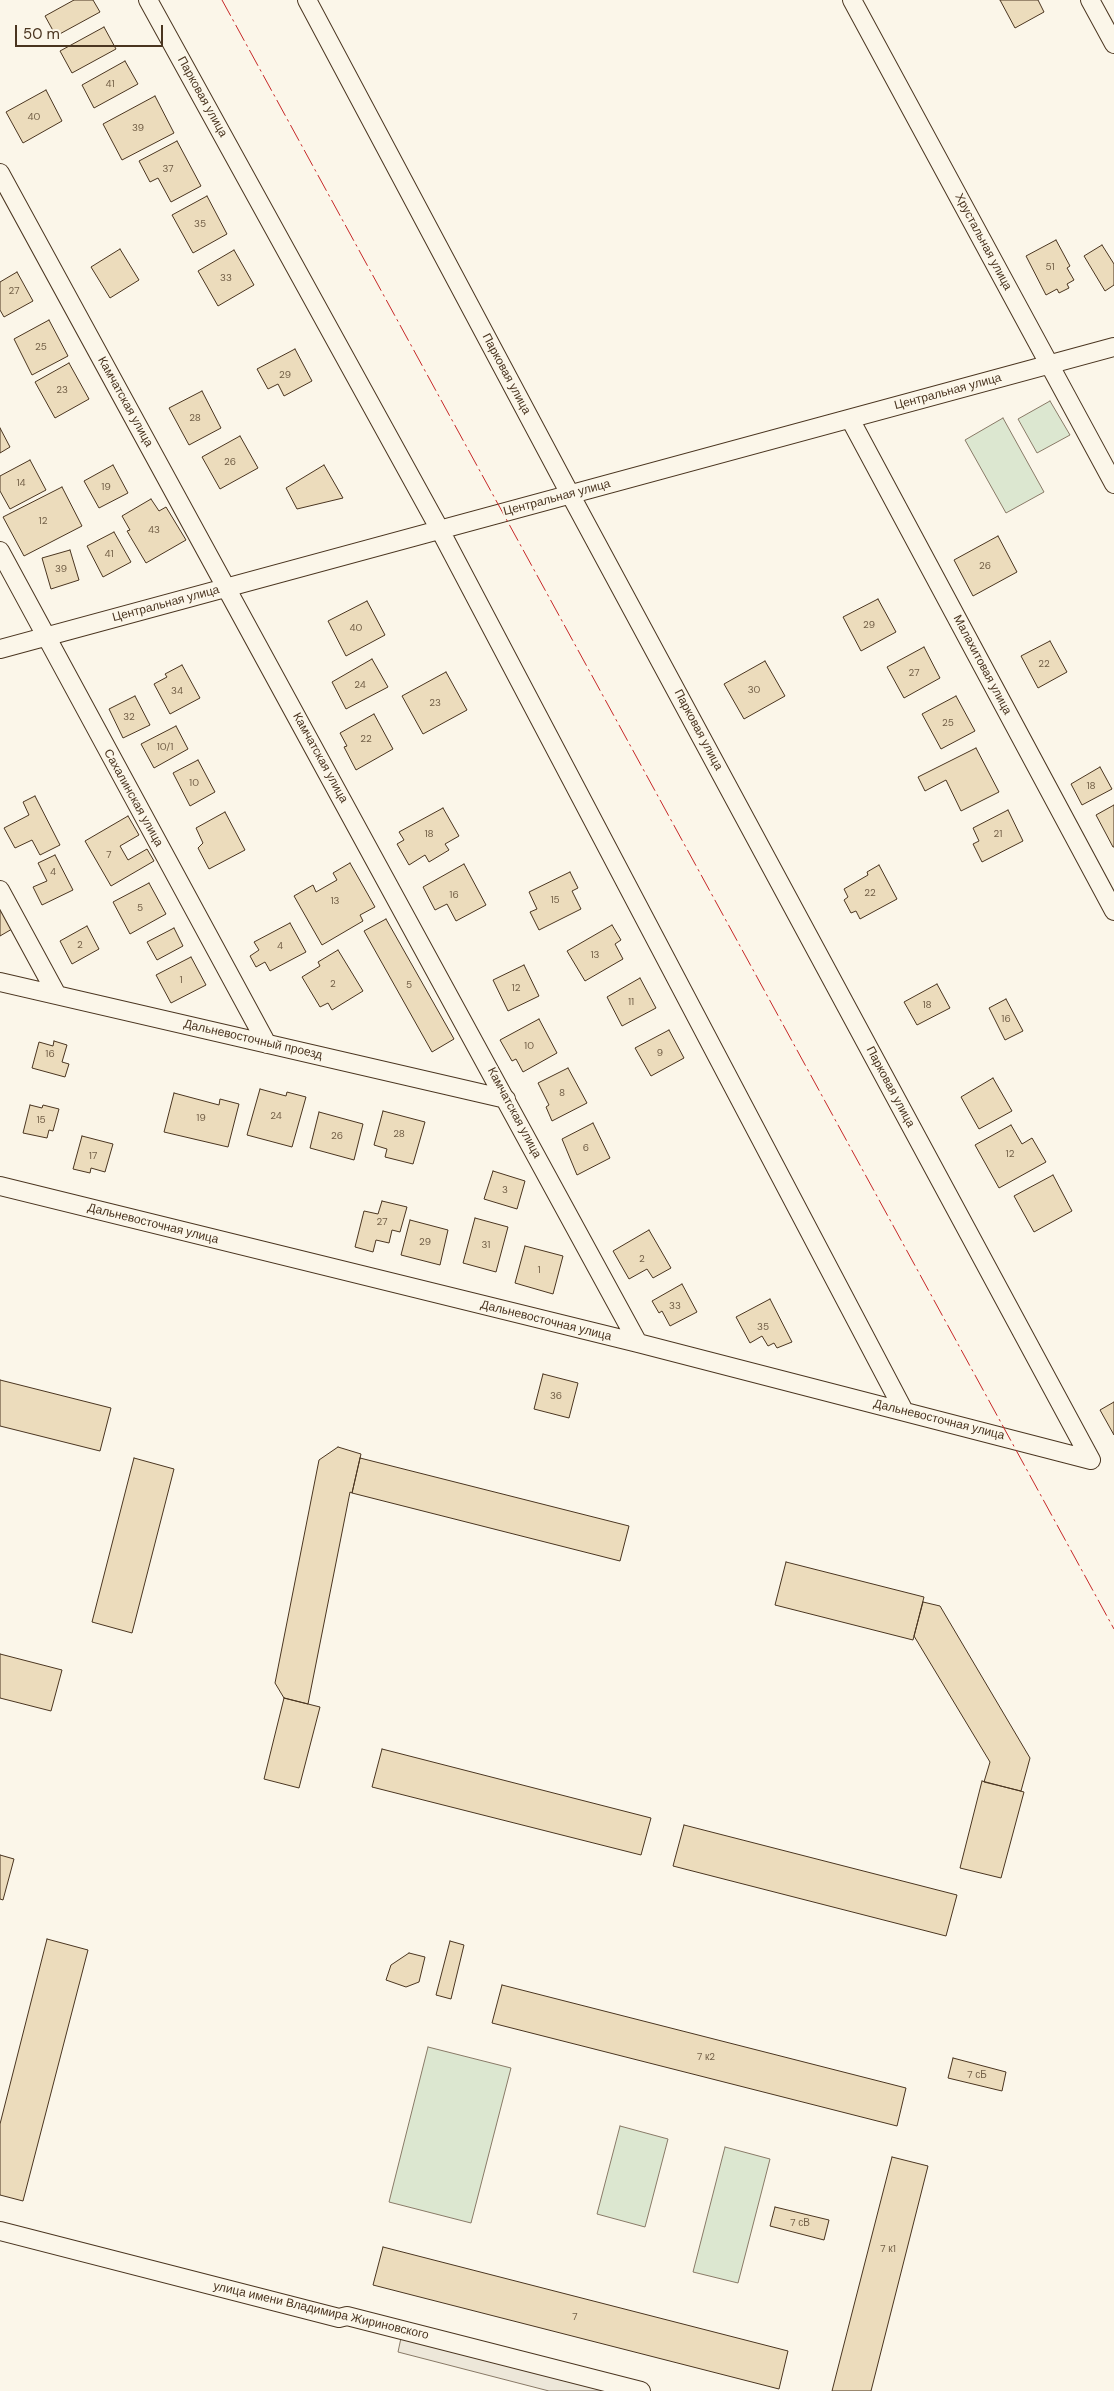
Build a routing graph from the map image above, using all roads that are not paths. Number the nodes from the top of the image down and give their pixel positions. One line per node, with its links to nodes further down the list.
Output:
1 (148, 0): 12 (street, Парковая улица)
2 (307, 0): 11 (street, Парковая улица)
3 (852, 0): 8 (street, Хрустальная улица)
4 (1090, 0): 5 (street)
5 (1114, 44)
6 (0, 173): 14 (street, Камчатская улица)
7 (1114, 347): 8 (street, Центральная улица)
8 (1049, 364): 9 (street, Центральная улица); 10 (street, Хрустальная улица)
9 (850, 419): 11 (street, Центральная улица); 18 (street, Малахитовая улица)
10 (1114, 484)
11 (570, 494): 12 (street, Центральная улица); 26 (street, Парковая улица)
12 (440, 530): 14 (street, Центральная улица); 25 (street, Парковая улица)
13 (0, 551): 15 (street, Сахалинская улица)
14 (226, 588): 15 (street, Центральная улица); 22 (street, Камчатская улица)
15 (46, 637): 16 (street, Центральная улица); 21 (street, Сахалинская улица)
16 (0, 649)
17 (0, 890): 20 (street)
18 (1114, 911)
19 (0, 982): 20 (street, Дальневосточный проезд)
20 (57, 995): 21 (street, Дальневосточный проезд)
21 (267, 1044): 22 (street, Дальневосточный проезд)
22 (506, 1099): 24 (street, Камчатская улица)
23 (0, 1186): 24 (street, Дальневосточная улица)
24 (638, 1343): 25 (street, Дальневосточная улица)
25 (904, 1411): 26 (street, Дальневосточная улица)
26 (1091, 1460)
27 (0, 2231): 28 (street, улица имени Владимира Жириновского)
28 (641, 2391)

